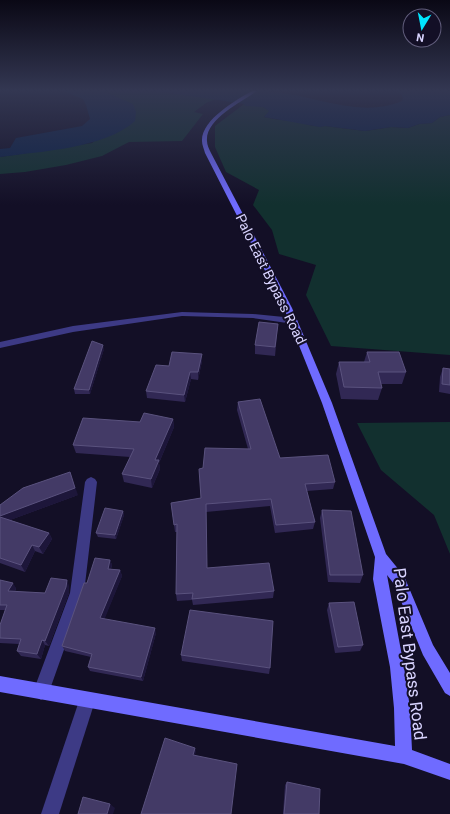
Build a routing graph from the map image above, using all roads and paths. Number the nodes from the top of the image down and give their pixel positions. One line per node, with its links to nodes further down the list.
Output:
1 (208, 129): 2 (main road, Palo East Bypass Road)
2 (294, 321): 3 (street); 5 (main road, Palo East Bypass Road)
3 (0, 345)
4 (91, 482): 8 (street)
5 (381, 557): 7 (main road, Palo East Bypass Road); 10 (main road, Palo East Bypass Road)
6 (0, 684): 8 (main road)
7 (450, 688)
8 (40, 692): 9 (main road)
9 (88, 701): 10 (main road); 12 (street)
10 (404, 756): 11 (main road)
11 (450, 772)
12 (50, 814)

